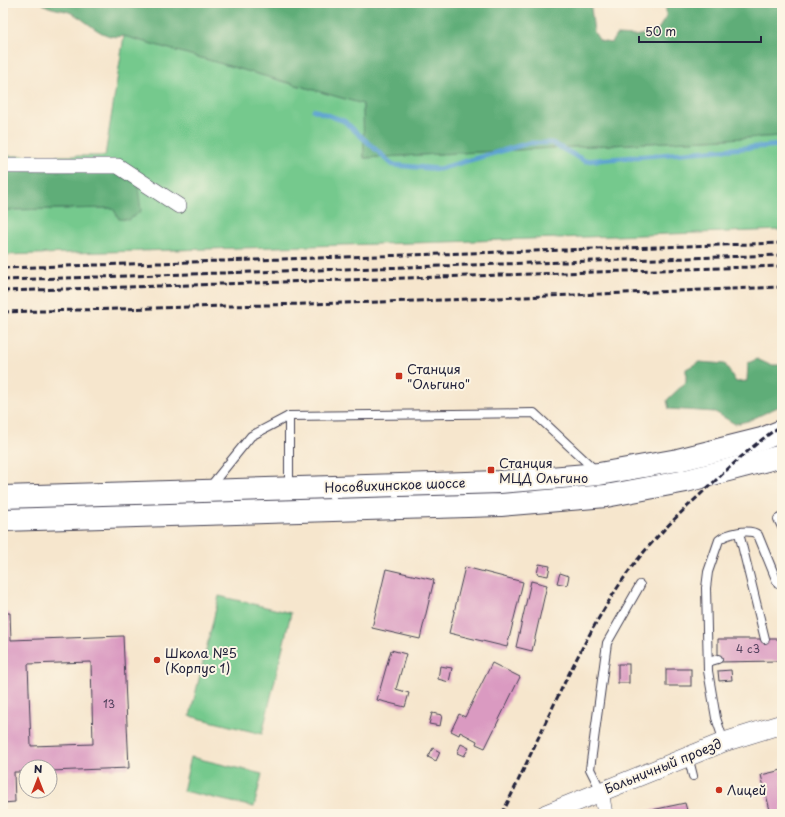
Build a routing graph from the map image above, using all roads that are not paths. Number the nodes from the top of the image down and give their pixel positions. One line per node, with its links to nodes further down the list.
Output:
1 (3, 166): 2 (street)
2 (179, 206)
3 (289, 416): 6 (lane); 7 (lane); 9 (lane)
4 (782, 432): 6 (main road, Носовихинское шоссе)
5 (782, 456): 9 (main road, Носовихинское шоссе)
6 (599, 474): 9 (main road, Носовихинское шоссе)
7 (207, 491): 8 (main road, Носовихинское шоссе); 9 (main road, Носовихинское шоссе)
8 (3, 497)
9 (289, 500): 11 (main road, Носовихинское шоссе)
10 (782, 517): 12 (lane)
11 (3, 520)
12 (782, 527)
13 (739, 533): 14 (lane); 16 (lane); 18 (lane)
14 (778, 584)
15 (640, 585): 23 (lane)
16 (765, 639)
17 (718, 659): 18 (lane)
18 (708, 662): 20 (lane)
19 (782, 724): 20 (street, Больничный проезд)
20 (724, 742): 21 (street, Больничный проезд)
21 (688, 756): 22 (lane); 23 (street, Больничный проезд)
22 (693, 776)
23 (601, 791): 24 (street, Больничный проезд); 25 (street)
24 (546, 814)
25 (605, 814)

